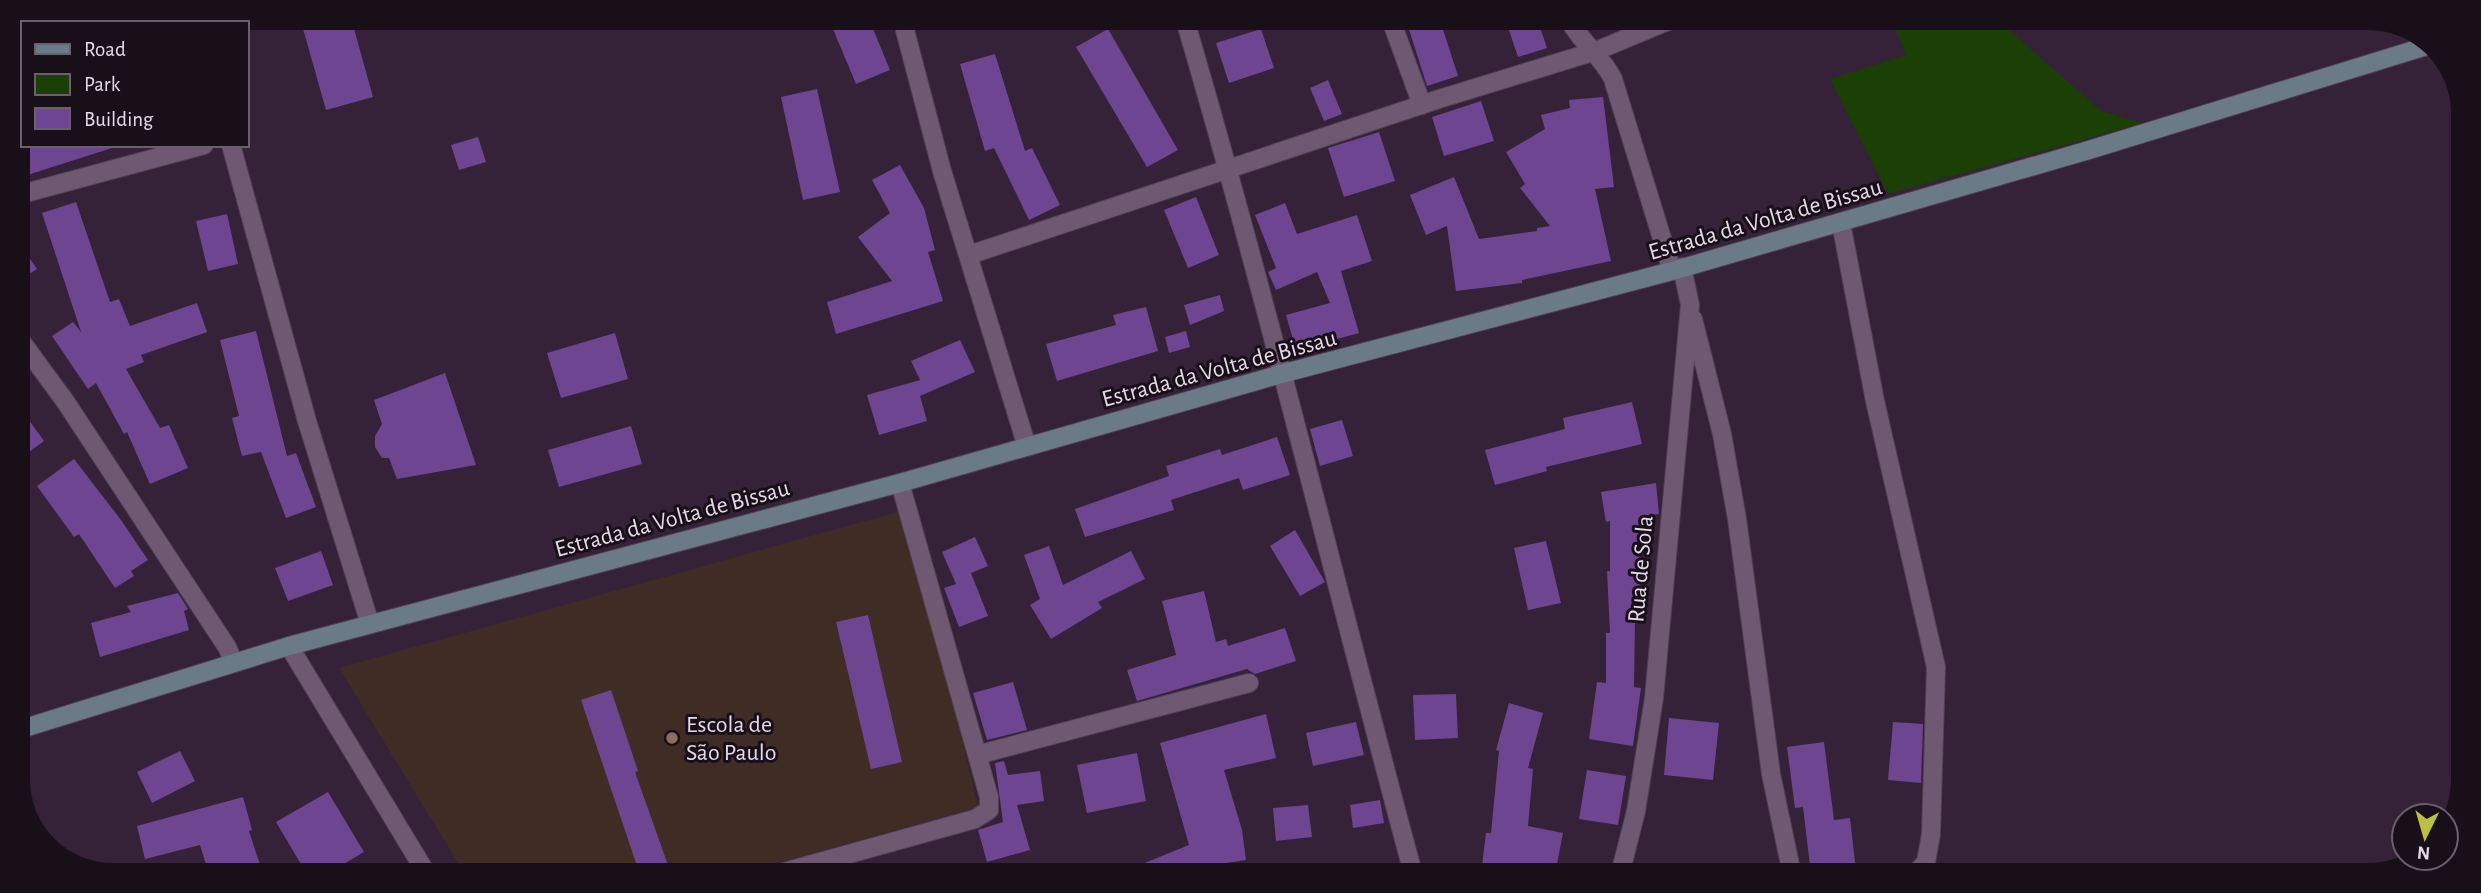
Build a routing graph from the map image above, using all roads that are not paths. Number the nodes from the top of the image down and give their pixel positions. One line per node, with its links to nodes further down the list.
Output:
1 (905, 30): 14 (street)
2 (1188, 30): 11 (street)
3 (1395, 30): 8 (street)
4 (1576, 30): 7 (street, Rua de Sola)
5 (1646, 30): 7 (street)
6 (2420, 48): 13 (main road, Estrada da Volta de Bissau)
7 (1595, 51): 8 (street); 15 (street, Rua de Sola)
8 (1422, 105): 11 (street)
9 (197, 147): 12 (street)
10 (232, 147): 21 (street)
11 (1229, 169): 14 (street); 18 (street)
12 (30, 192)
13 (1841, 223): 15 (main road, Estrada da Volta de Bissau); 32 (street)
14 (969, 255): 19 (street)
15 (1677, 269): 16 (street, Rua de Sola); 18 (main road, Estrada da Volta de Bissau)
16 (1690, 305): 30 (street, Rua de Sola); 31 (street)
17 (30, 353): 23 (street)
18 (1281, 374): 19 (main road, Estrada da Volta de Bissau); 29 (street)
19 (1027, 447): 20 (main road, Estrada da Volta de Bissau)
20 (900, 483): 21 (main road, Estrada da Volta de Bissau); 26 (street)
21 (370, 624): 22 (main road, Estrada da Volta de Bissau)
22 (289, 646): 23 (main road, Estrada da Volta de Bissau); 27 (street)
23 (234, 663): 25 (main road, Estrada da Volta de Bissau)
24 (1249, 683): 26 (street)
25 (30, 726)
26 (977, 755): 28 (street)
27 (420, 863)
28 (816, 863)
29 (1410, 863)
30 (1623, 863)
31 (1790, 863)
32 (1925, 863)

